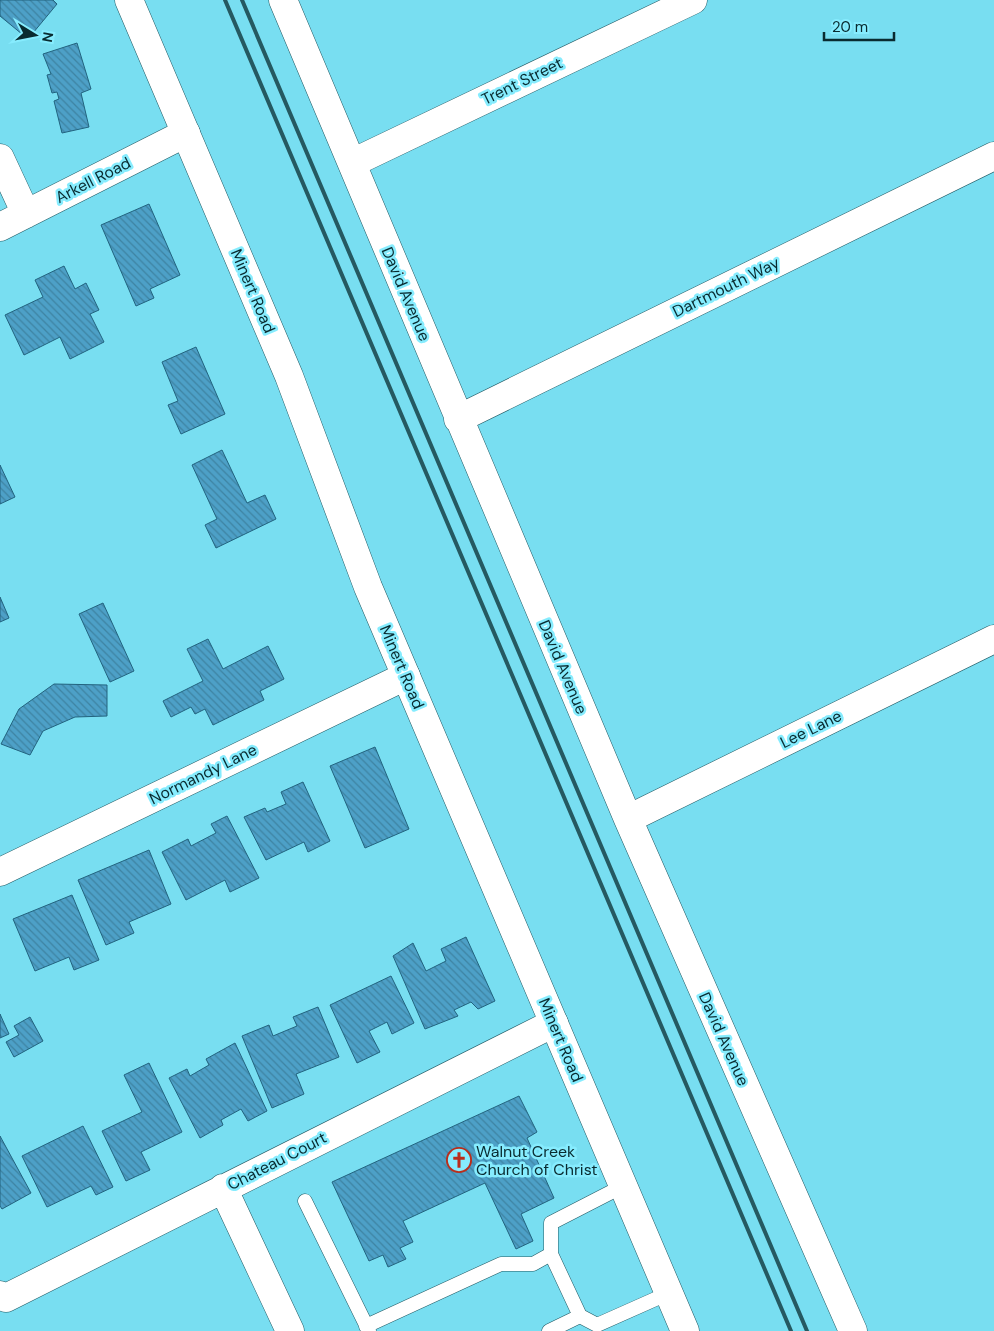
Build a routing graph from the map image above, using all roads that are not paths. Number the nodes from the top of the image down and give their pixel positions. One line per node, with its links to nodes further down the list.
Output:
1 (129, 0): 4 (street, Minert Road)
2 (283, 0): 7 (street, David Avenue)
3 (693, 0): 7 (street, Trent Street)
4 (186, 133): 8 (street, Arkell Road); 12 (street, Minert Road)
5 (994, 156): 10 (street, Dartmouth Way)
6 (0, 158): 8 (street)
7 (352, 163): 10 (street, David Avenue)
8 (26, 214): 9 (street, Arkell Road)
9 (0, 227)
10 (458, 419): 13 (street, David Avenue)
11 (994, 639): 13 (street, Lee Lane)
12 (406, 676): 14 (street, Normandy Lane); 15 (street, Minert Road)
13 (628, 819): 27 (street, David Avenue)
14 (0, 872)
15 (554, 1023): 16 (street, Minert Road); 17 (street, Chateau Court)
16 (623, 1186): 19 (lane); 20 (street, Minert Road)
17 (223, 1188): 21 (street, Chateau Court); 24 (street)
18 (305, 1202): 23 (lane)
19 (551, 1254): 22 (lane); 23 (lane)
20 (669, 1293): 22 (lane); 26 (street, Minert Road)
21 (0, 1295)
22 (580, 1316): 25 (lane)
23 (368, 1328)
24 (290, 1331)
25 (548, 1331)
26 (685, 1331)
27 (853, 1331)

